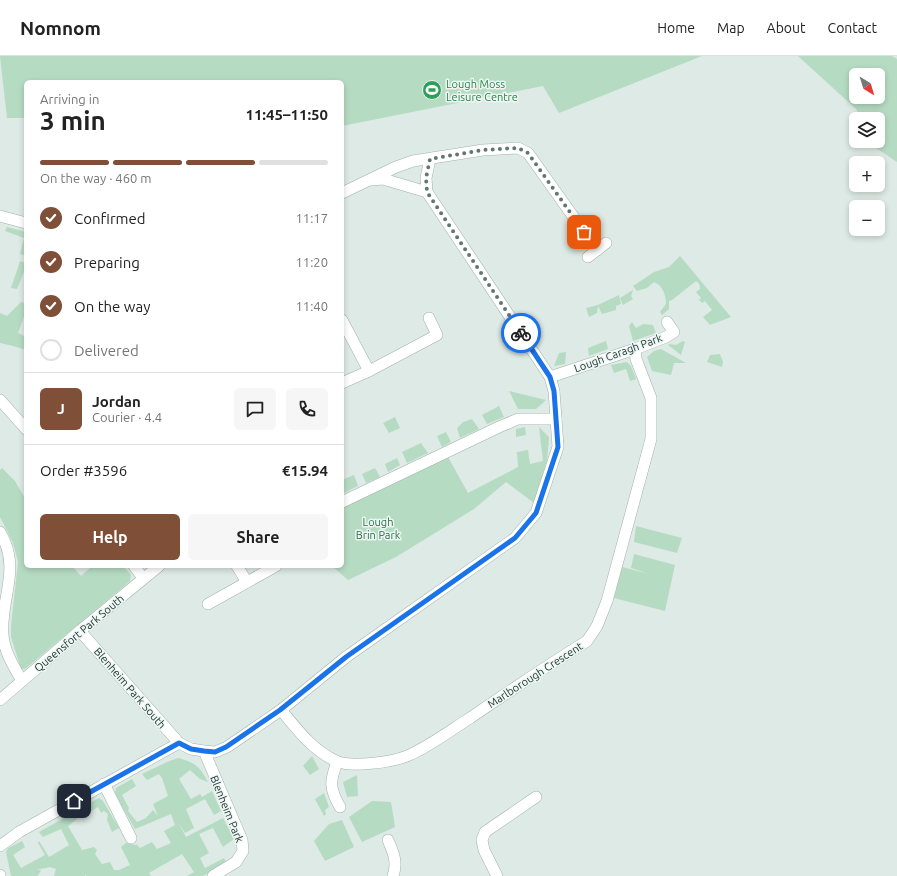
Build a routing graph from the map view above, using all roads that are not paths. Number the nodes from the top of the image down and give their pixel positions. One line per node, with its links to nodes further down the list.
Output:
1 (430, 159): 2 (street); 4 (street); 7 (street)
2 (370, 180): 3 (street); 4 (street)
3 (344, 192)
4 (427, 192): 13 (street)
5 (0, 216): 6 (street)
6 (24, 222)
7 (597, 250)
8 (429, 318): 12 (street)
9 (667, 322): 11 (street, Lough Caragh Park)
10 (344, 324): 12 (street)
11 (635, 349): 13 (street, Lough Caragh Park); 33 (street, Marlborough Crescent)
12 (369, 371): 14 (street)
13 (550, 377): 16 (street)
14 (344, 382)
15 (0, 400): 17 (street)
16 (556, 419): 18 (street); 30 (street)
17 (24, 427)
18 (344, 501)
19 (0, 532): 28 (street)
20 (136, 568): 24 (street)
21 (156, 568): 24 (street, Queensfort Park South)
22 (238, 568): 25 (street)
23 (272, 568): 25 (street)
24 (144, 578): 27 (street, Queensfort Park South)
25 (247, 582): 26 (street)
26 (208, 604)
27 (80, 631): 28 (street, Queensfort Park South); 31 (street, Blenheim Park South)
28 (22, 681): 29 (street, Queensfort Park South)
29 (0, 700)
30 (280, 710): 32 (street); 33 (street, Marlborough Crescent)
31 (179, 743): 32 (street, Blenheim Park South); 34 (street)
32 (204, 751): 40 (street, Blenheim Park)
33 (337, 762): 36 (street)
34 (104, 784): 37 (street); 39 (street)
35 (536, 797): 42 (street)
36 (340, 807)
37 (131, 838)
38 (388, 840): 41 (street)
39 (0, 846)
40 (213, 876)
41 (393, 876)
42 (497, 876)

